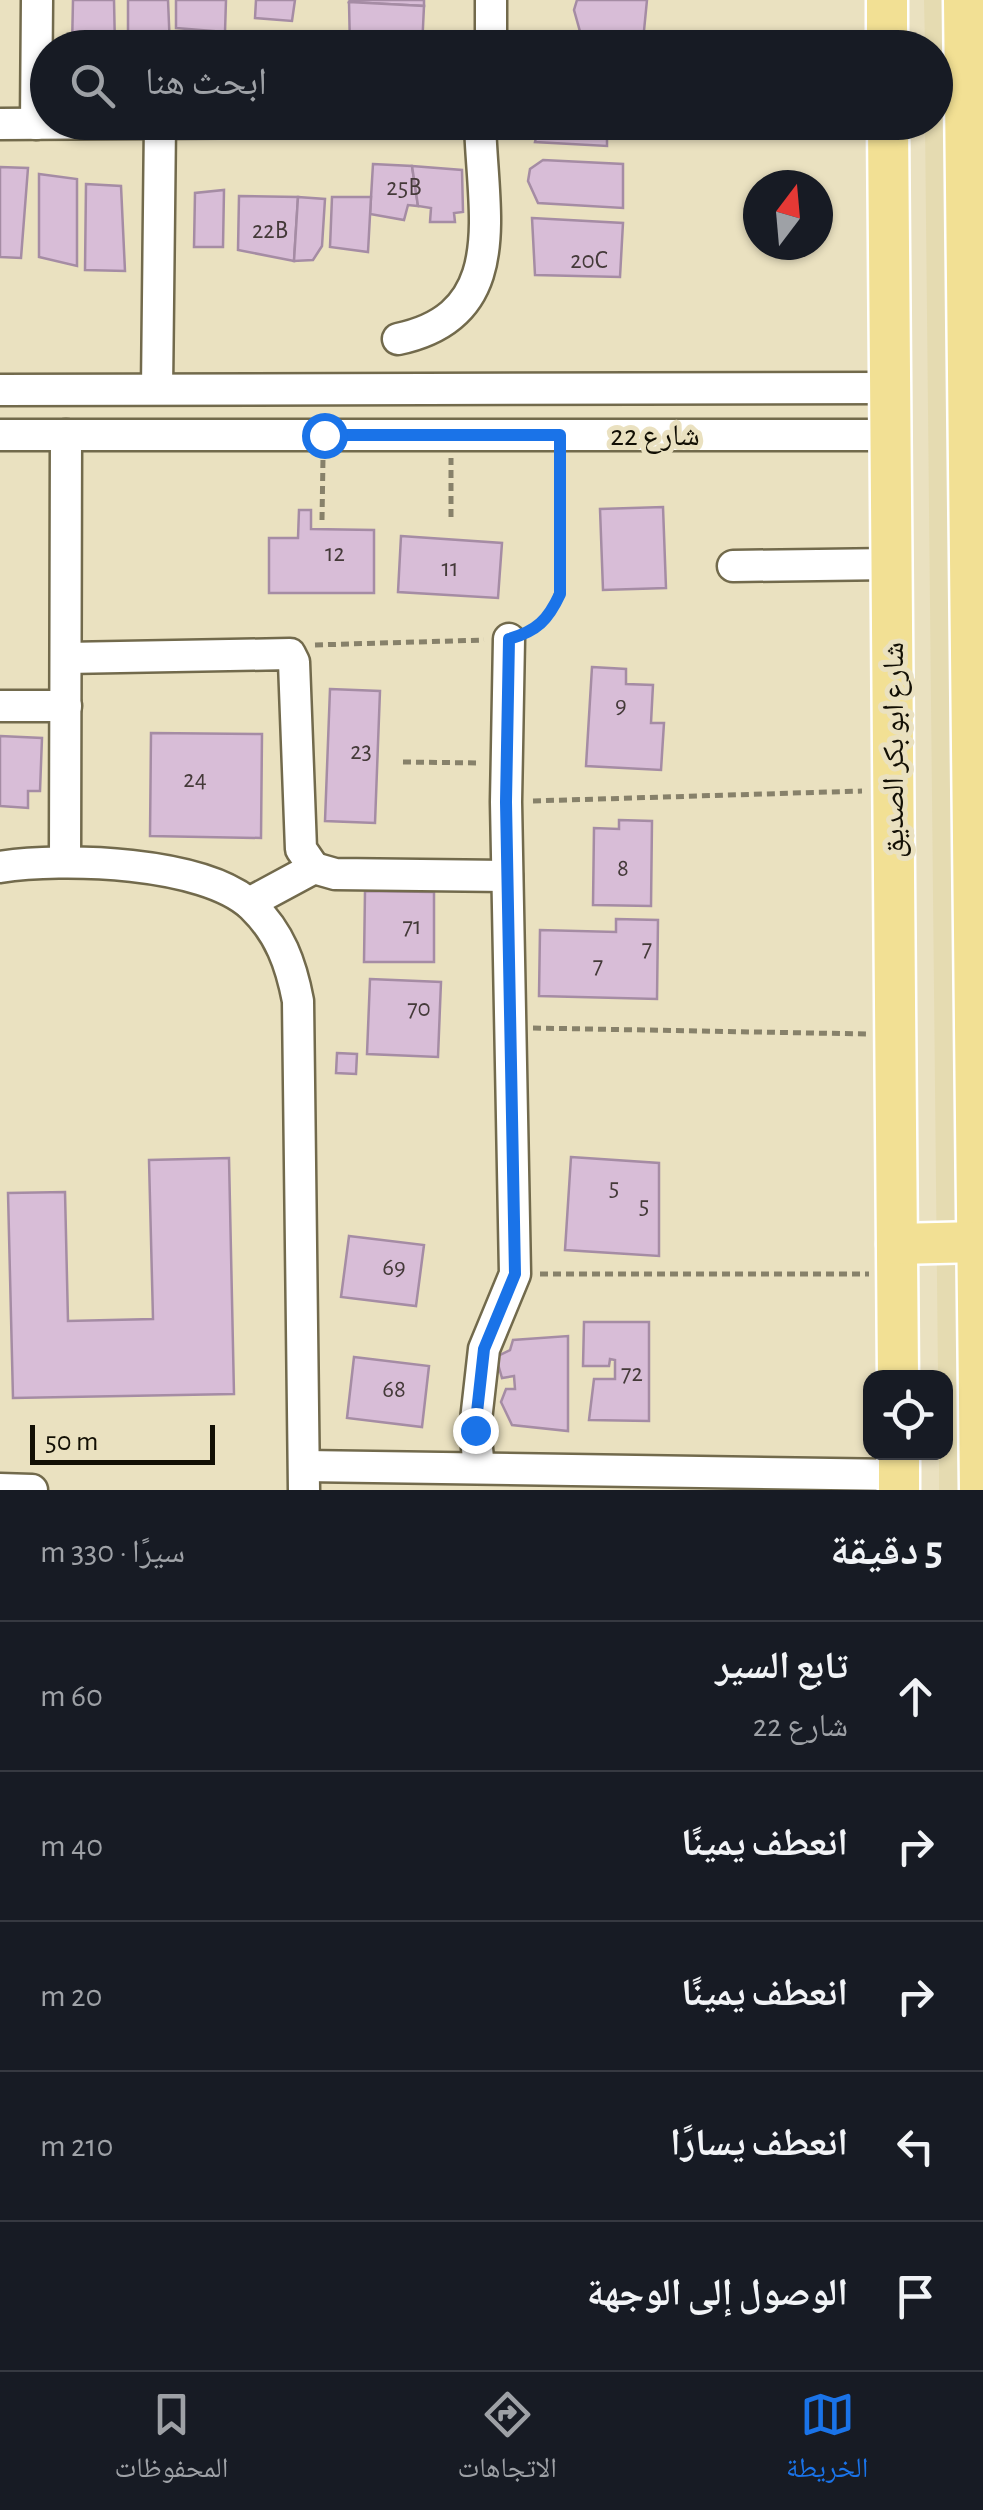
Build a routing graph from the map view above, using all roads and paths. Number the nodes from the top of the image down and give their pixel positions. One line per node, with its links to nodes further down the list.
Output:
1 (37, 0): 5 (street)
2 (491, 0): 6 (street)
3 (887, 0): 7 (main road)
4 (964, 0): 10 (main road)
5 (37, 30)
6 (491, 30)
7 (887, 30)
8 (0, 124): 9 (street)
9 (30, 124)
10 (974, 133): 33 (main road)
11 (160, 140): 16 (street)
12 (480, 140): 14 (street)
13 (888, 140): 15 (main road, شارع ابو بكر الصديق)
14 (398, 339)
15 (890, 388): 16 (street, شارع 22); 23 (main road, شارع ابو بكر الصديق)
16 (158, 389): 17 (street, شارع 22)
17 (0, 390)
18 (0, 435): 19 (street, شارع 22)
19 (66, 435): 20 (street, شارع 22); 29 (street)
20 (324, 435): 21 (street, شارع 22); 25 (path)
21 (452, 435): 22 (street, شارع 22); 24 (path)
22 (560, 435): 23 (street, شارع 22); 28 (path)
23 (890, 435): 26 (main road, شارع ابو بكر الصديق)
24 (451, 517)
25 (322, 520)
26 (892, 564): 27 (street); 36 (main road, شارع ابو بكر الصديق)
27 (732, 566)
28 (509, 639): 30 (path); 35 (street)
29 (66, 658): 30 (street); 32 (street)
30 (292, 658): 40 (street)
31 (0, 706): 32 (street)
32 (66, 706): 38 (street)
33 (977, 749): 43 (main road)
34 (402, 762): 35 (path)
35 (506, 763): 37 (street)
36 (893, 790): 37 (path); 45 (main road, شارع ابو بكر الصديق)
37 (506, 802): 41 (street)
38 (65, 860): 39 (street); 42 (street)
39 (0, 867)
40 (314, 868): 41 (street); 42 (street)
41 (507, 876): 44 (street)
42 (249, 903): 53 (street)
43 (979, 984): 46 (main road)
44 (509, 1028): 45 (path); 48 (street)
45 (895, 1035): 47 (main road, شارع ابو بكر الصديق)
46 (978, 1242): 47 (main road); 50 (main road)
47 (897, 1259): 48 (path); 49 (main road, شارع ابو بكر الصديق)
48 (515, 1274): 51 (street)
49 (898, 1370)
50 (981, 1376): 57 (main road)
51 (479, 1468): 53 (street); 54 (street)
52 (899, 1473): 54 (street)
53 (304, 1478)
54 (552, 1480)
55 (0, 1490): 56 (street)
56 (32, 1490)
57 (980, 1490)

